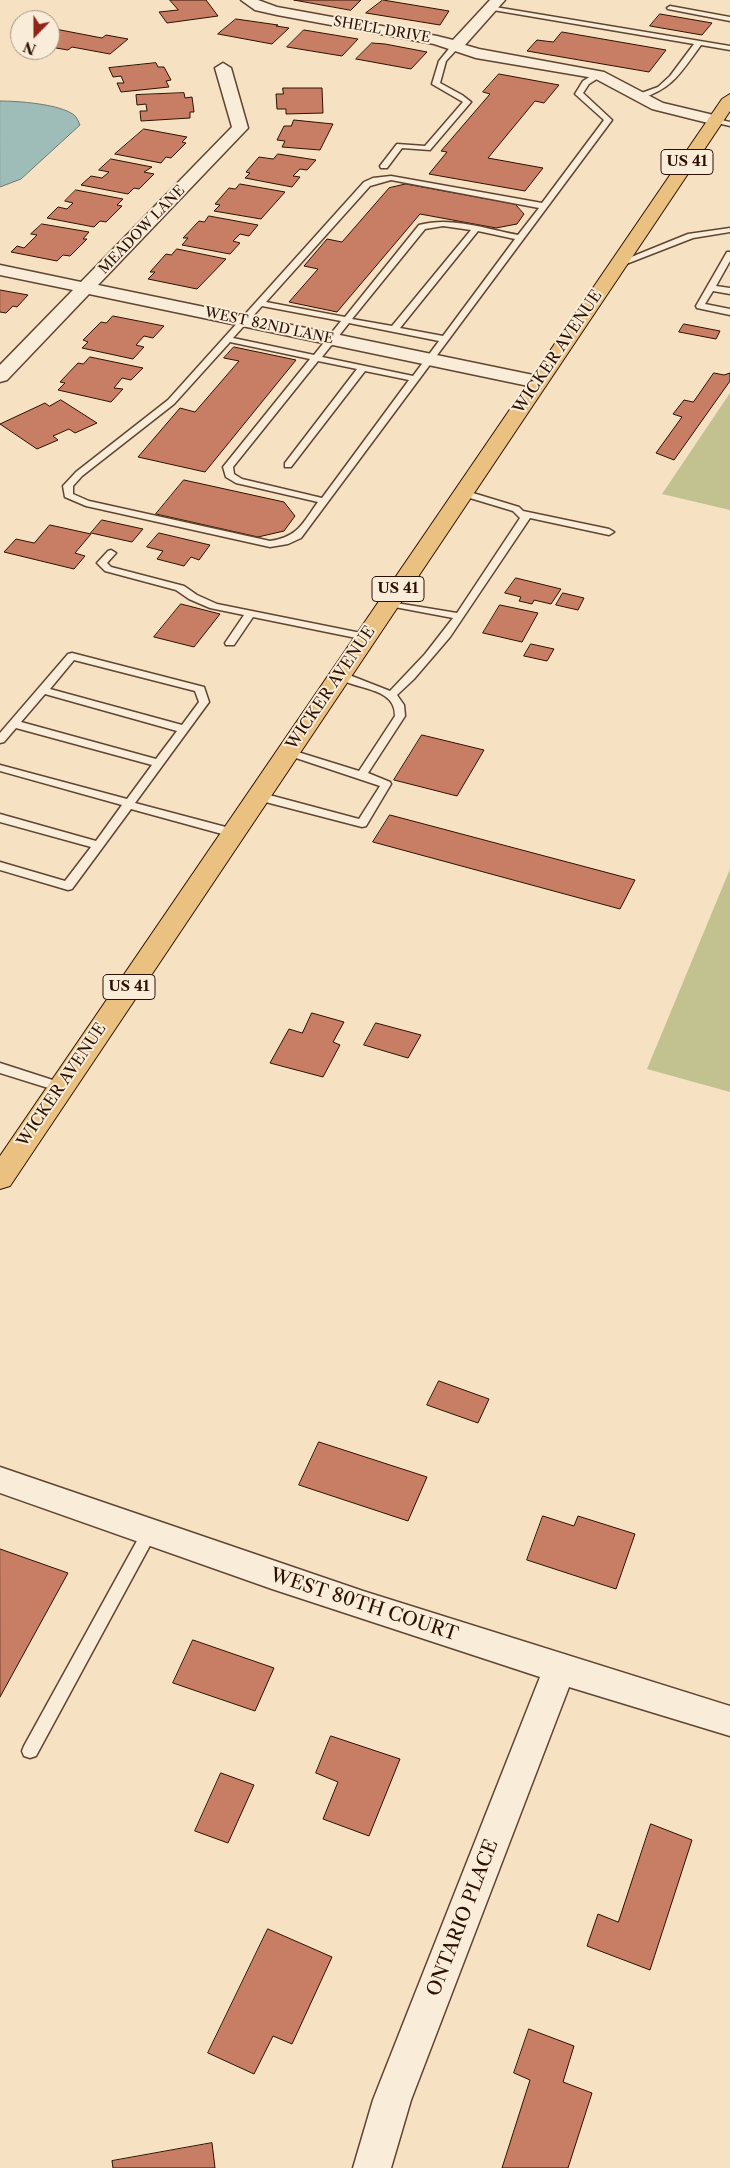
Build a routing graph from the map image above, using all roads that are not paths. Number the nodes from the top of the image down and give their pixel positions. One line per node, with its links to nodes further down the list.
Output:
1 (248, 0): 6 (street, SHELL DRIVE)
2 (494, 4): 5 (lane); 6 (street)
3 (670, 8): 4 (lane)
4 (730, 19)
5 (699, 43): 7 (lane); 10 (lane)
6 (455, 47): 9 (street, SHELL DRIVE); 13 (lane)
7 (730, 48)
8 (223, 68): 22 (street, MEADOW LANE)
9 (599, 75): 10 (street, SHELL DRIVE); 14 (lane)
10 (639, 97): 12 (street, SHELL DRIVE)
11 (730, 98): 12 (highway, WICKER AVENUE / US 41)
12 (725, 122): 19 (highway, WICKER AVENUE / US 41)
13 (384, 166)
14 (543, 206): 17 (lane); 25 (lane)
15 (474, 230): 17 (lane); 28 (lane); 29 (lane)
16 (730, 230): 19 (lane)
17 (520, 238): 32 (lane)
18 (730, 254): 20 (lane)
19 (618, 264): 38 (highway, WICKER AVENUE / US 41)
20 (726, 266): 23 (lane)
21 (0, 270): 22 (street, WEST 82ND LANE)
22 (86, 288): 27 (street, WEST 82ND LANE); 36 (street, MEADOW LANE)
23 (710, 288): 24 (lane); 26 (lane)
24 (730, 291)
25 (260, 302): 27 (lane); 28 (lane)
26 (730, 312)
27 (244, 320): 30 (lane); 31 (street, WEST 82ND LANE)
28 (347, 320): 29 (lane); 31 (lane)
29 (394, 329): 32 (lane)
30 (227, 339): 33 (lane); 41 (lane)
31 (331, 339): 33 (lane); 34 (street, WEST 82ND LANE)
32 (444, 339): 34 (lane)
33 (316, 358): 35 (lane); 41 (lane)
34 (429, 359): 37 (lane); 38 (street, WEST 82ND LANE)
35 (363, 368): 37 (lane); 39 (lane)
36 (0, 376)
37 (415, 379): 41 (lane)
38 (538, 382): 40 (highway, WICKER AVENUE / US 41)
39 (288, 465)
40 (463, 493): 42 (lane); 45 (highway, WICKER AVENUE / US 41)
41 (324, 501)
42 (521, 514): 43 (lane); 47 (lane)
43 (609, 532)
44 (111, 553): 46 (lane)
45 (388, 604): 47 (lane); 48 (highway, WICKER AVENUE / US 41)
46 (250, 614): 48 (lane); 49 (lane)
47 (459, 616): 52 (lane)
48 (366, 637): 50 (highway, WICKER AVENUE / US 41)
49 (230, 643)
50 (340, 675): 52 (lane); 56 (highway, WICKER AVENUE / US 41)
51 (42, 690): 53 (lane); 54 (lane); 54 (lane)
52 (390, 696): 59 (lane)
53 (14, 724): 55 (lane); 57 (lane)
54 (184, 729): 57 (lane)
55 (0, 740)
56 (288, 752): 59 (lane); 60 (highway, WICKER AVENUE / US 41)
57 (159, 763): 61 (lane)
58 (0, 768): 61 (lane)
59 (362, 775): 60 (lane)
60 (258, 796): 63 (highway, WICKER AVENUE / US 41)
61 (129, 804): 63 (lane); 64 (lane)
62 (0, 818): 64 (lane)
63 (234, 833): 67 (highway, WICKER AVENUE / US 41)
64 (98, 845): 65 (lane)
65 (0, 866)
66 (0, 1068): 67 (lane)
67 (61, 1087): 68 (highway, WICKER AVENUE / US 41)
68 (0, 1178)
69 (0, 1480): 70 (street, WEST 80TH COURT)
70 (149, 1534): 71 (street, WEST 80TH COURT); 73 (lane)
71 (559, 1670): 72 (street, WEST 80TH COURT); 74 (street, ONTARIO PLACE)
72 (730, 1721)
73 (30, 1752)
74 (372, 2168)

